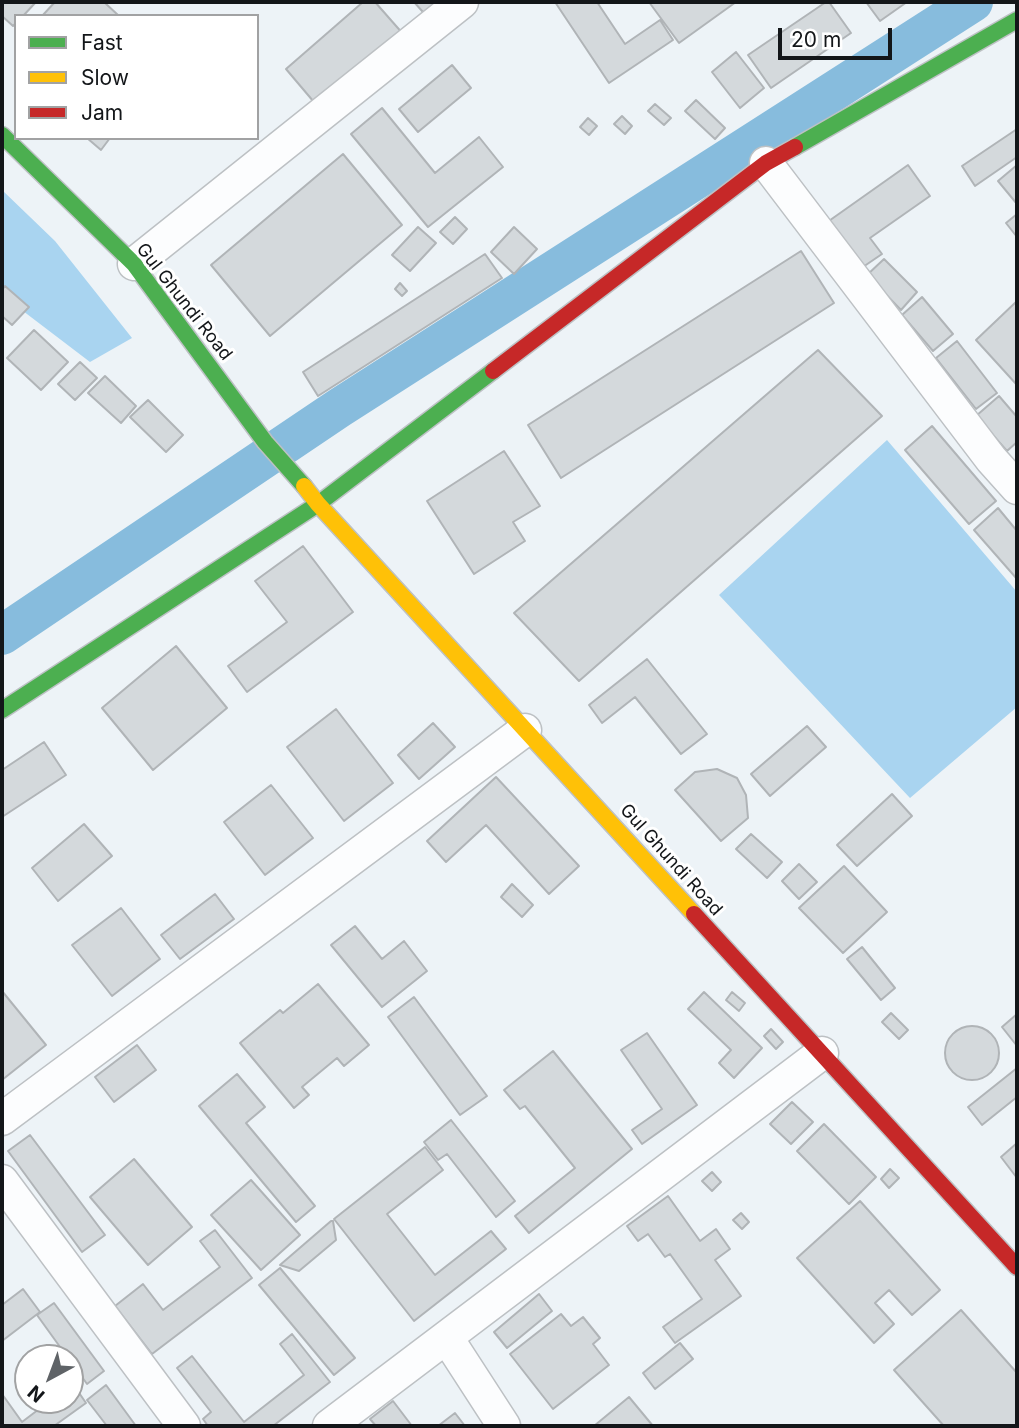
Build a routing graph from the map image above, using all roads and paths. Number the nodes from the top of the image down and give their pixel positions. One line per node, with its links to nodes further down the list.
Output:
1 (463, 2): 5 (street)
2 (1017, 20): 4 (main road)
3 (2, 135): 5 (main road, Gul Ghundi Road)
4 (766, 163): 6 (street); 7 (main road)
5 (134, 264): 7 (main road, Gul Ghundi Road)
6 (1017, 488)
7 (318, 504): 8 (main road); 9 (main road, Gul Ghundi Road)
8 (2, 709)
9 (524, 730): 10 (main road, Gul Ghundi Road); 11 (street)
10 (822, 1054): 13 (main road, Gul Ghundi Road); 14 (street)
11 (2, 1119)
12 (2, 1181): 15 (street)
13 (1017, 1267)
14 (447, 1338): 16 (street); 17 (street)
15 (184, 1426)
16 (329, 1426)
17 (505, 1426)

